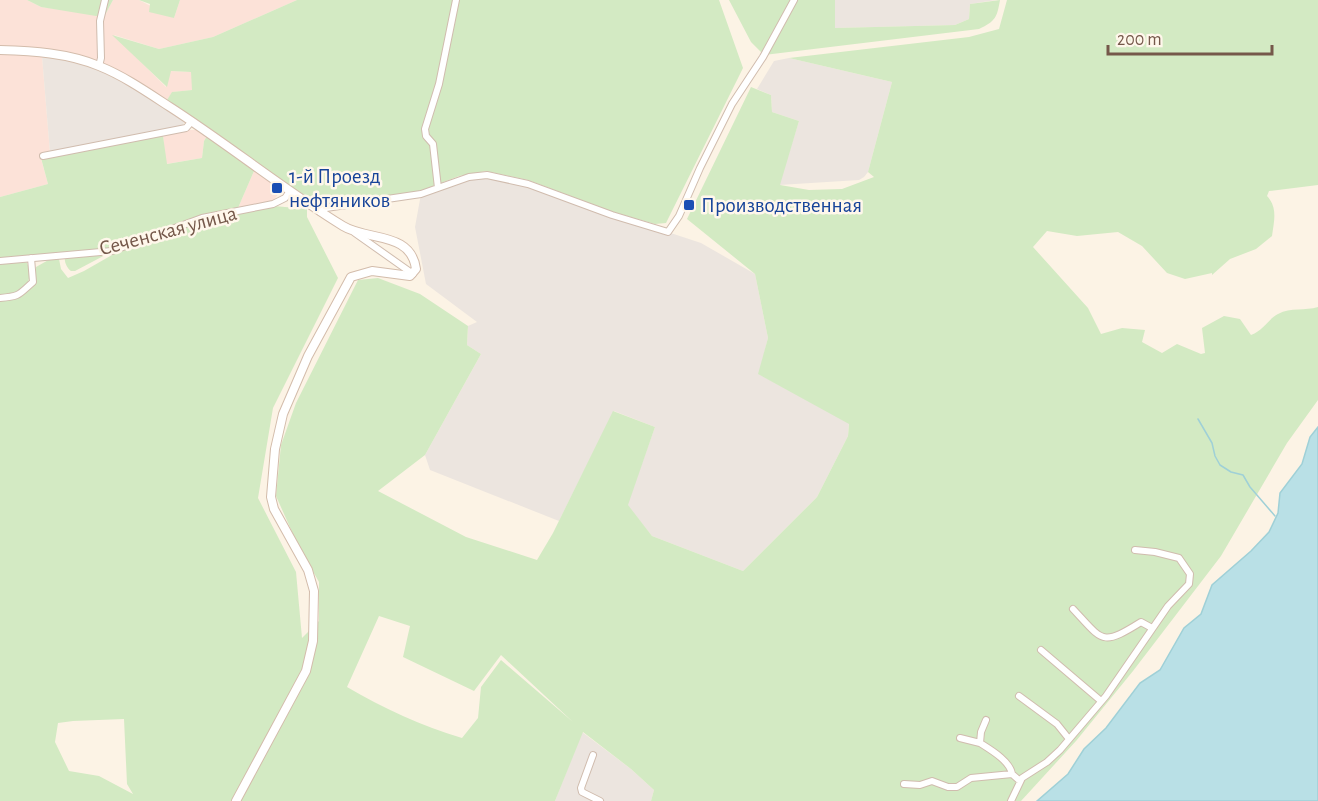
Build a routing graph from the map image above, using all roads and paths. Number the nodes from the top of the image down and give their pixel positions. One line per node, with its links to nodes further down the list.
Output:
1 (105, 0): 5 (street)
2 (456, 0): 8 (street)
3 (794, 0): 8 (street)
4 (0, 50): 5 (street)
5 (99, 66): 6 (street)
6 (192, 121): 7 (street); 9 (street)
7 (43, 156)
8 (438, 188): 10 (street)
9 (290, 191): 10 (street); 12 (street, Сеченская улица)
10 (320, 212): 11 (street)
11 (352, 232): 14 (street); 14 (street)
12 (31, 258): 13 (street, Сеченская улица); 15 (street)
13 (0, 261)
14 (413, 274): 30 (street)
15 (0, 298)
16 (1135, 550): 18 (street)
17 (1073, 609): 18 (street)
18 (1152, 628): 21 (street)
19 (1041, 650): 21 (street)
20 (1019, 696): 24 (street)
21 (1101, 701): 24 (street)
22 (986, 720): 25 (street)
23 (960, 738): 25 (street)
24 (1069, 739): 28 (street)
25 (980, 743): 27 (street)
26 (593, 755): 31 (street)
27 (1012, 774): 28 (street); 29 (street)
28 (1020, 781): 32 (street)
29 (904, 784)
30 (236, 801)
31 (600, 801)
32 (1011, 801)

